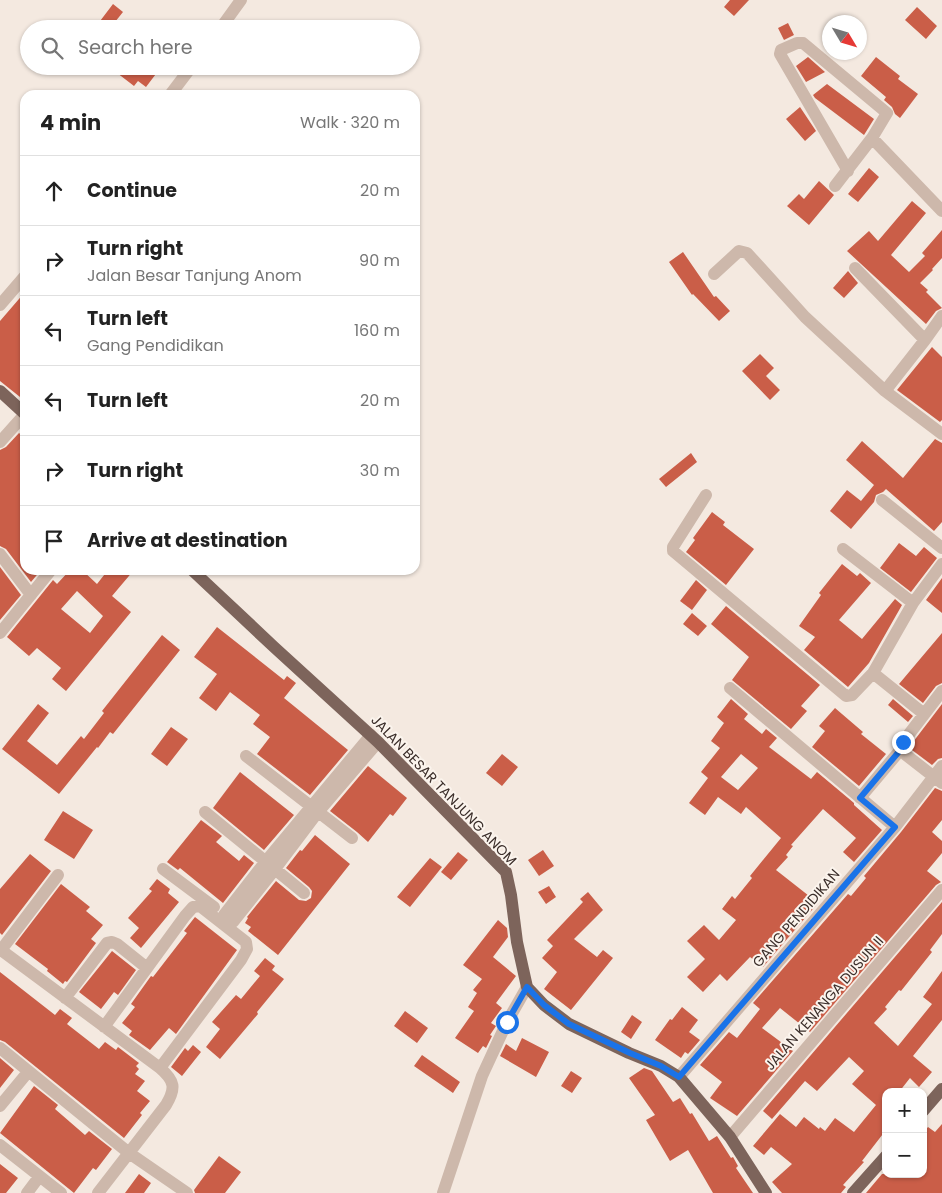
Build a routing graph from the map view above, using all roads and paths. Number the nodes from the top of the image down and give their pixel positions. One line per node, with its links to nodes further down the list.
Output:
1 (242, 0): 2 (street)
2 (227, 20)
3 (185, 75): 4 (street)
4 (174, 90)
5 (872, 138): 6 (street); 6 (street); 8 (street)
6 (848, 170): 7 (street)
7 (835, 186)
8 (942, 210)
9 (855, 268): 14 (street)
10 (714, 274): 16 (street)
11 (20, 282): 12 (street)
12 (0, 305)
13 (942, 316): 14 (street)
14 (925, 340): 16 (street)
15 (0, 391): 17 (main road)
16 (885, 391): 19 (street)
17 (20, 409)
18 (20, 420): 20 (street)
19 (942, 434)
20 (0, 442)
21 (706, 495): 32 (street)
22 (882, 500): 23 (street)
23 (942, 548)
24 (843, 549): 30 (street)
25 (0, 554): 29 (street)
26 (942, 564): 30 (street)
27 (47, 575): 29 (street)
28 (197, 575): 36 (main road, JALAN BESAR TANJUNG ANOM)
29 (31, 595): 31 (street)
30 (913, 603): 32 (street)
31 (0, 633)
32 (872, 673): 35 (street)
33 (730, 688): 40 (street)
34 (942, 691): 35 (street)
35 (924, 714): 37 (street)
36 (374, 739): 41 (street); 54 (main road, JALAN BESAR TANJUNG ANOM)
37 (902, 748): 39 (street); 40 (street)
38 (246, 756): 41 (street)
39 (939, 775): 43 (street, GANG PENDIDIKAN)
40 (860, 798): 43 (street)
41 (314, 809): 44 (street); 45 (street)
42 (205, 812): 45 (street)
43 (895, 827): 60 (street, GANG PENDIDIKAN)
44 (352, 838)
45 (270, 865): 49 (street); 50 (street)
46 (163, 869): 50 (street)
47 (58, 875): 52 (street)
48 (942, 890): 64 (street, JALAN KENANGA DUSUN II)
49 (304, 893)
50 (228, 918): 51 (street)
51 (252, 936)
52 (0, 951): 55 (street)
53 (147, 968): 55 (street); 56 (street); 58 (street)
54 (527, 987): 60 (main road, JALAN BESAR TANJUNG ANOM); 73 (street)
55 (65, 998): 56 (street)
56 (104, 1027): 58 (street)
57 (0, 1048): 59 (street)
58 (160, 1068): 66 (street)
59 (28, 1072): 62 (street); 66 (street)
60 (679, 1077): 64 (main road, JALAN BESAR TANJUNG ANOM)
61 (942, 1089): 63 (main road)
62 (0, 1106)
63 (927, 1106)
64 (730, 1137): 74 (main road, JALAN BESAR TANJUNG ANOM)
65 (0, 1145): 68 (street)
66 (129, 1153): 71 (street); 72 (street)
67 (882, 1160): 75 (main road)
68 (39, 1177): 69 (street); 70 (street)
69 (27, 1193)
70 (61, 1193)
71 (98, 1193)
72 (187, 1193)
73 (443, 1193)
74 (766, 1193)
75 (853, 1193)

